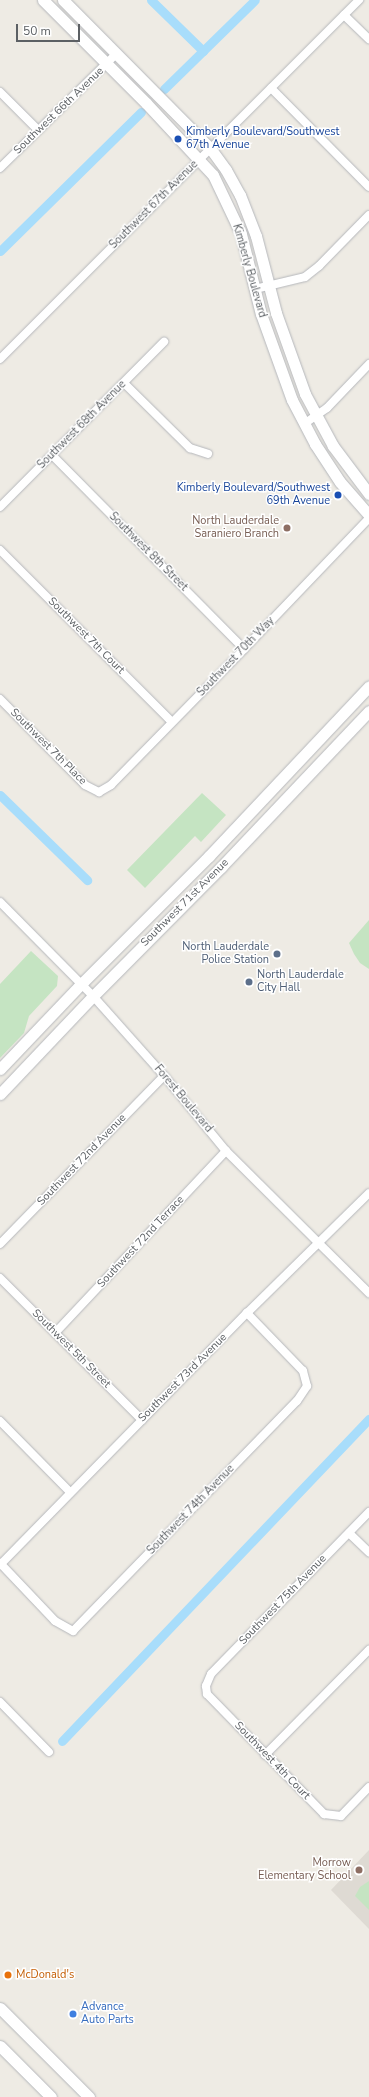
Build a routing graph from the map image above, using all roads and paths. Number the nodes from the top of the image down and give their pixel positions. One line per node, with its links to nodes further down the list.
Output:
1 (43, 0): 7 (main road, Kimberly Boulevard)
2 (63, 0): 6 (main road, Kimberly Boulevard)
3 (359, 0): 4 (street, Southwest 67th Avenue)
4 (344, 15): 5 (street); 8 (street, Southwest 67th Avenue)
5 (369, 39)
6 (117, 53): 7 (street, Southwest 66th Avenue); 11 (main road, Kimberly Boulevard)
7 (107, 64): 10 (street, Southwest 66th Avenue); 12 (main road, Kimberly Boulevard)
8 (271, 88): 11 (street, Southwest 67th Avenue); 14 (street)
9 (0, 92): 10 (street)
10 (38, 130): 13 (street, Southwest 66th Avenue)
11 (210, 148): 12 (street, Southwest 67th Avenue); 16 (main road, Kimberly Boulevard)
12 (200, 158): 17 (main road, Kimberly Boulevard); 19 (street, Southwest 67th Avenue)
13 (0, 168)
14 (369, 187)
15 (369, 214): 16 (street)
16 (268, 287): 17 (street); 22 (main road, Kimberly Boulevard)
17 (255, 289): 23 (main road, Kimberly Boulevard)
18 (164, 342): 21 (street, Southwest 68th Avenue)
19 (0, 359)
20 (369, 364): 22 (street)
21 (124, 383): 24 (street); 25 (street, Southwest 68th Avenue)
22 (315, 416): 23 (street); 26 (main road, Kimberly Boulevard)
23 (304, 424): 28 (main road, Kimberly Boulevard)
24 (208, 454)
25 (52, 455): 27 (street, Southwest 68th Avenue); 31 (street, Southwest 8th Street)
26 (369, 494)
27 (0, 507)
28 (369, 515)
29 (369, 518): 31 (street, Southwest 70th Way)
30 (0, 550): 35 (street, Southwest 7th Court)
31 (244, 649): 35 (street, Southwest 70th Way)
32 (369, 686): 38 (main road, Southwest 71st Avenue)
33 (0, 699): 36 (street, Southwest 7th Place)
34 (369, 711): 39 (main road, Southwest 71st Avenue)
35 (172, 722): 36 (street, Southwest 70th Way)
36 (99, 792)
37 (0, 902): 38 (street, Forest Boulevard)
38 (81, 984): 39 (street, Forest Boulevard); 40 (main road, Southwest 71st Avenue)
39 (93, 996): 41 (street, Forest Boulevard); 42 (main road, Southwest 71st Avenue)
40 (0, 1068)
41 (164, 1076): 43 (street, Forest Boulevard); 45 (street, Southwest 72nd Avenue)
42 (0, 1094)
43 (226, 1151): 46 (street, Forest Boulevard); 50 (street, Southwest 72nd Terrace)
44 (369, 1193): 46 (street, Southwest 73rd Avenue)
45 (0, 1244)
46 (320, 1244): 48 (street, Forest Boulevard); 49 (street, Southwest 73rd Avenue)
47 (0, 1278): 50 (street, Southwest 5th Street)
48 (369, 1293)
49 (247, 1313): 51 (street, Southwest 73rd Avenue); 57 (street, Southwest 74th Avenue)
50 (55, 1333): 51 (street, Southwest 5th Street)
51 (142, 1420): 53 (street, Southwest 73rd Avenue)
52 (0, 1421): 53 (street)
53 (70, 1492): 57 (street, Southwest 73rd Avenue)
54 (369, 1512): 55 (street, Southwest 75th Avenue)
55 (349, 1532): 56 (street); 59 (street, Southwest 75th Avenue)
56 (369, 1552)
57 (0, 1564)
58 (369, 1650): 62 (street)
59 (207, 1694): 62 (street, Southwest 4th Court)
60 (0, 1702): 61 (street)
61 (50, 1752)
62 (265, 1755): 63 (street, Southwest 4th Court)
63 (369, 1787)
64 (0, 2008): 67 (main road)
65 (0, 2046): 66 (main road)
66 (51, 2097)
67 (89, 2097)

